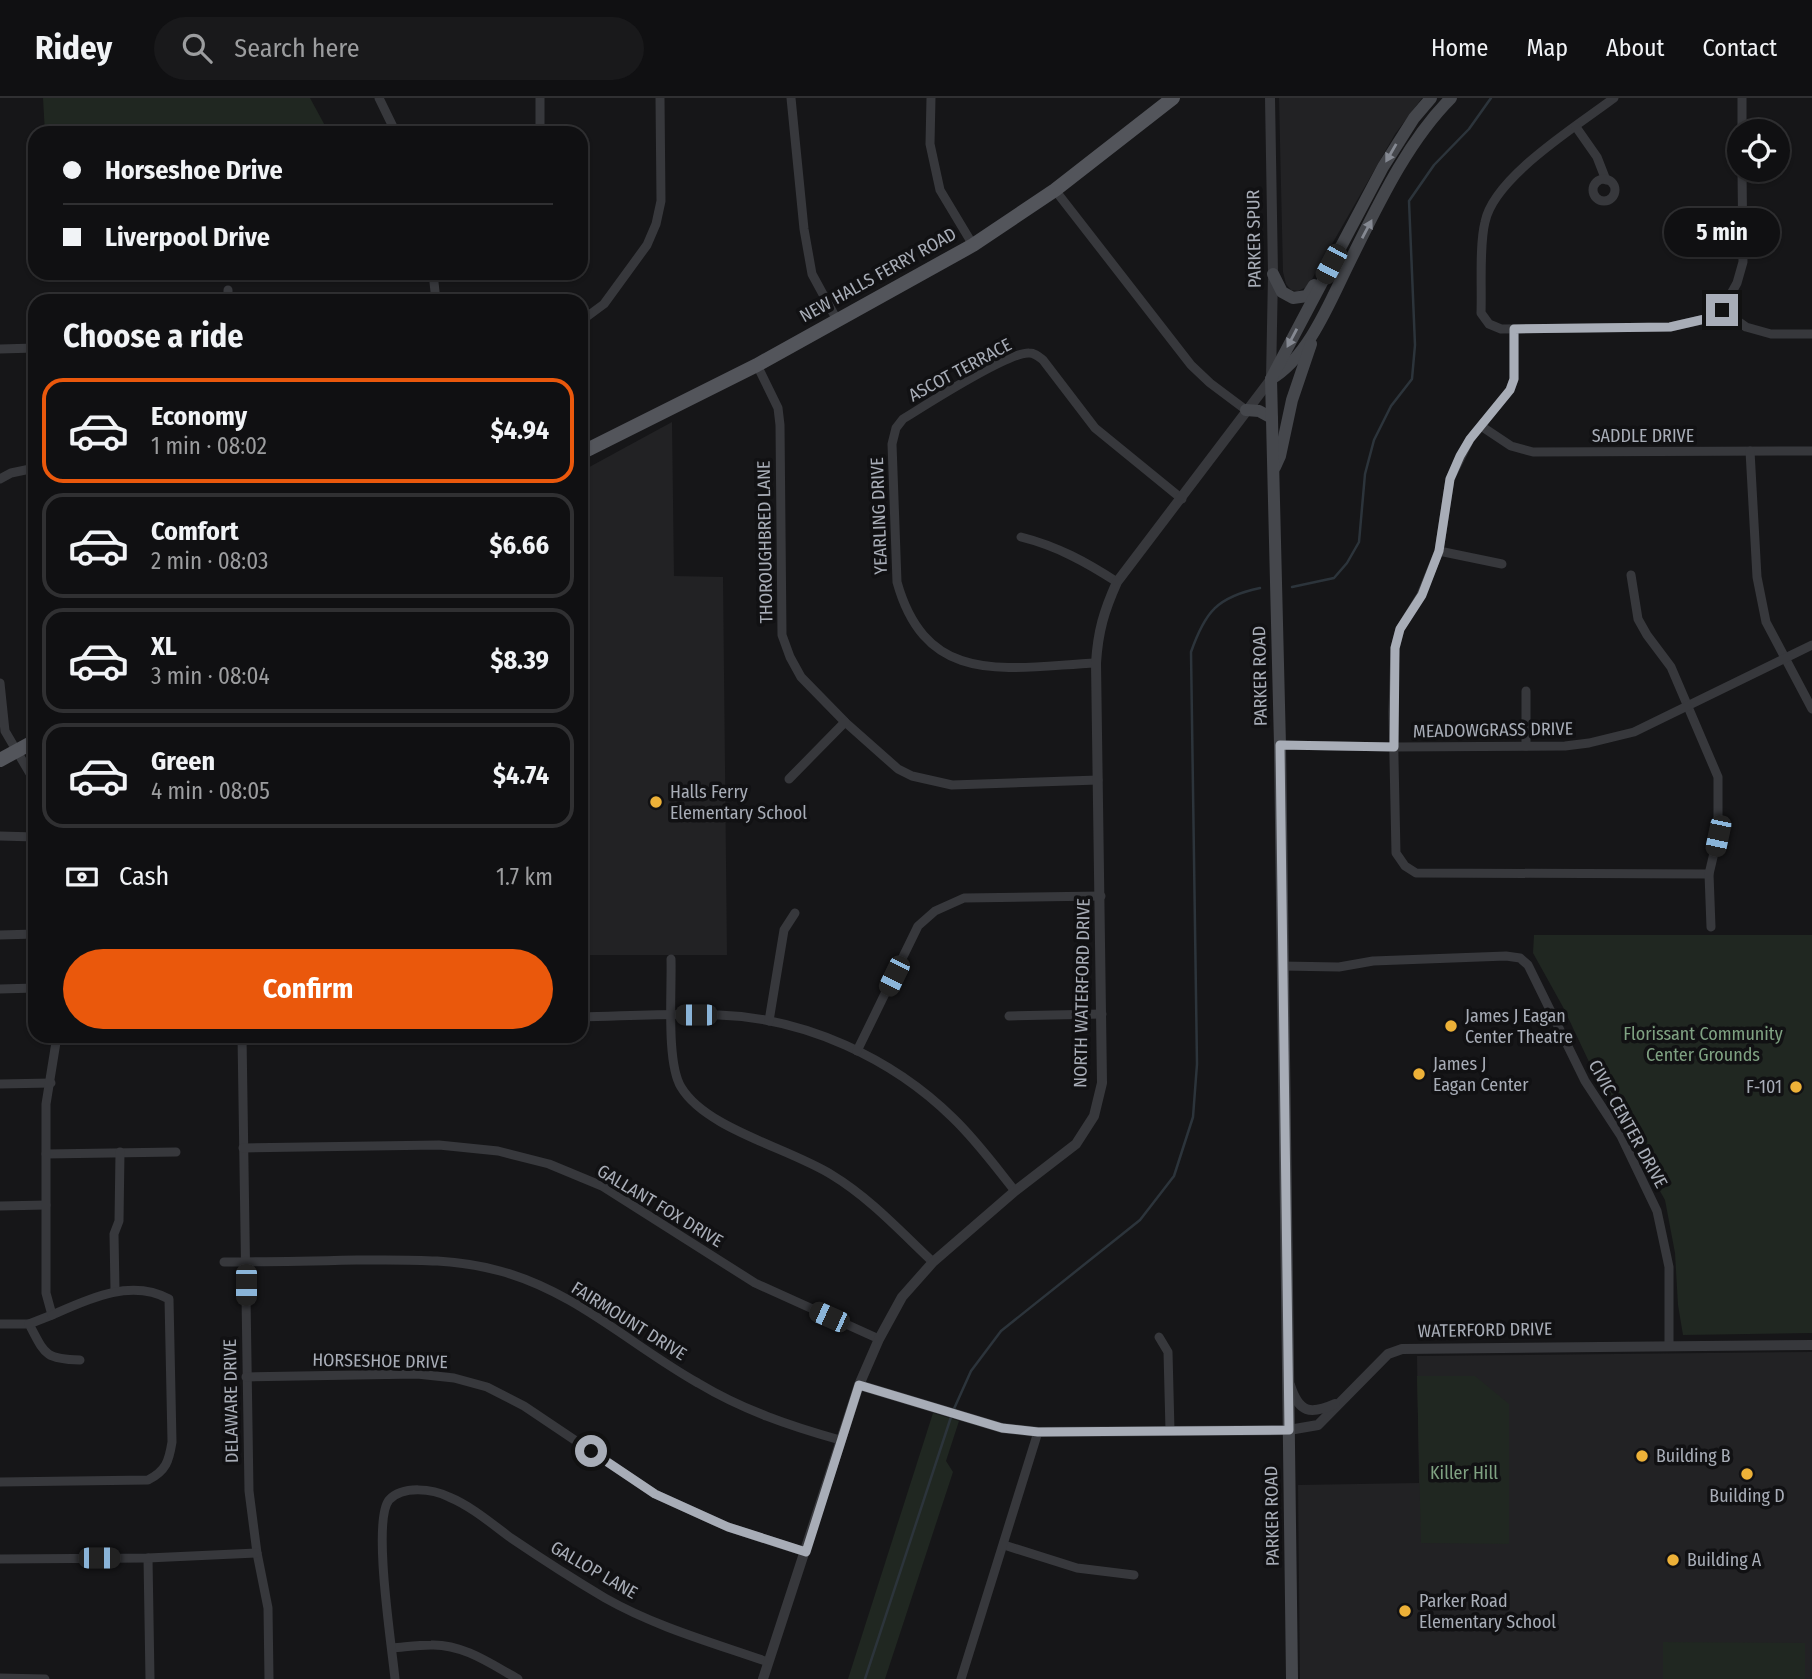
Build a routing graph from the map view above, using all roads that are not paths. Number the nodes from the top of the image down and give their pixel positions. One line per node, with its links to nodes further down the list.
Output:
1 (379, 98): 13 (street)
2 (540, 98): 14 (street)
3 (660, 98): 26 (street)
4 (791, 98): 27 (street)
5 (931, 98): 20 (street)
6 (1173, 98): 18 (main road, NEW HALLS FERRY ROAD)
7 (1270, 98): 21 (street, PARKER SPUR)
8 (1431, 98): 19 (main road, PARKER ROAD, one-way to 19)
9 (1451, 98): 25 (main road, PARKER ROAD, one-way to 9)
10 (1614, 98): 15 (street)
11 (1742, 98): 12 (street)
12 (1742, 119)
13 (393, 126)
14 (540, 126)
15 (1576, 127): 16 (street); 28 (street)
16 (1606, 180)
17 (1742, 182): 24 (street)
18 (1055, 190): 20 (main road, NEW HALLS FERRY ROAD); 34 (street)
19 (1343, 241): 21 (main road); 33 (main road, PARKER ROAD, one-way to 33)
20 (973, 244): 27 (main road, NEW HALLS FERRY ROAD)
21 (1273, 274): 33 (street, PARKER SPUR)
22 (228, 290): 23 (street)
23 (228, 294)
24 (1722, 310): 28 (street); 29 (street)
25 (1325, 311): 33 (main road, PARKER ROAD); 42 (main road, PARKER ROAD)
26 (588, 316)
27 (837, 320): 32 (main road, NEW HALLS FERRY ROAD)
28 (1514, 329): 37 (street)
29 (1812, 334)
30 (28, 348): 31 (street)
31 (0, 349)
32 (757, 365): 38 (main road, NEW HALLS FERRY ROAD); 57 (street, THOROUGHBRED LANE)
33 (1271, 379): 34 (street, NORTH WATERFORD DRIVE); 35 (main road, PARKER ROAD)
34 (1246, 410): 35 (main road); 44 (street, NORTH WATERFORD DRIVE)
35 (1272, 418): 42 (main road, PARKER ROAD)
36 (902, 419): 44 (street, ASCOT TERRACE); 52 (street, YEARLING DRIVE)
37 (1481, 426): 39 (street, SADDLE DRIVE); 46 (street)
38 (588, 450)
39 (1750, 451): 40 (street, SADDLE DRIVE); 51 (street)
40 (1812, 452)
41 (28, 469): 43 (street)
42 (1273, 471): 59 (main road, PARKER ROAD)
43 (0, 479)
44 (1182, 499): 49 (street, NORTH WATERFORD DRIVE)
45 (1021, 537): 49 (street)
46 (1439, 551): 47 (street); 61 (street)
47 (1502, 564)
48 (1630, 575): 55 (street)
49 (1118, 582): 52 (street, NORTH WATERFORD DRIVE)
50 (1812, 645): 51 (street, MEADOWGRASS DRIVE)
51 (1785, 658): 55 (street, MEADOWGRASS DRIVE); 56 (street)
52 (1096, 663): 66 (street, NORTH WATERFORD DRIVE)
53 (0, 683): 62 (street)
54 (1525, 691): 60 (street)
55 (1689, 705): 60 (street, MEADOWGRASS DRIVE); 69 (street)
56 (1812, 709)
57 (845, 722): 65 (street); 66 (street, THOROUGHBRED LANE)
58 (28, 745): 62 (main road)
59 (1280, 745): 61 (street, MEADOWGRASS DRIVE); 76 (main road, PARKER ROAD)
60 (1526, 746): 61 (street, MEADOWGRASS DRIVE)
61 (1394, 747): 69 (street)
62 (18, 750): 63 (main road); 64 (street)
63 (0, 760)
64 (28, 769)
65 (789, 779)
66 (1098, 780): 70 (street, NORTH WATERFORD DRIVE)
67 (0, 835): 68 (street)
68 (28, 837)
69 (1709, 874): 72 (street)
70 (1101, 896): 79 (street, NORTH WATERFORD DRIVE); 86 (street)
71 (795, 913): 83 (street)
72 (1711, 927)
73 (28, 934): 74 (street)
74 (0, 935)
75 (671, 959): 80 (street)
76 (1282, 966): 106 (street, CIVIC CENTER DRIVE); 109 (main road, PARKER ROAD)
77 (28, 988): 78 (street)
78 (0, 989)
79 (1102, 1014): 81 (street); 93 (street, NORTH WATERFORD DRIVE)
80 (672, 1015): 82 (street); 83 (street); 98 (street)
81 (1009, 1016)
82 (588, 1017)
83 (769, 1021): 86 (street)
84 (56, 1043): 87 (street)
85 (242, 1043): 89 (street, DELAWARE DRIVE)
86 (857, 1051): 93 (street)
87 (51, 1083): 88 (street); 92 (street)
88 (0, 1084)
89 (243, 1147): 97 (street, DELAWARE DRIVE); 104 (street, GALLANT FOX DRIVE)
90 (120, 1152): 91 (street); 92 (street); 99 (street)
91 (176, 1152)
92 (46, 1154): 94 (street)
93 (1015, 1191): 98 (street, NORTH WATERFORD DRIVE)
94 (46, 1205): 95 (street); 100 (street)
95 (0, 1206)
96 (224, 1262): 97 (street, FAIRMOUNT DRIVE)
97 (246, 1262): 108 (street, DELAWARE DRIVE); 115 (street, FAIRMOUNT DRIVE)
98 (933, 1262): 104 (street, NORTH WATERFORD DRIVE)
99 (115, 1290): 100 (street); 116 (street)
100 (52, 1315): 102 (street)
101 (0, 1324): 102 (street)
102 (29, 1324): 107 (street)
103 (1159, 1337): 113 (street)
104 (879, 1339): 110 (street, NORTH WATERFORD DRIVE)
105 (1812, 1345): 106 (street, WATERFORD DRIVE)
106 (1669, 1346): 111 (street, WATERFORD DRIVE)
107 (80, 1360)
108 (246, 1377): 118 (street, HORSESHOE DRIVE); 119 (street, DELAWARE DRIVE)
109 (1288, 1380): 111 (street); 112 (main road, PARKER ROAD)
110 (859, 1385): 114 (street, WATERFORD DRIVE); 115 (street, NORTH WATERFORD DRIVE)
111 (1341, 1401): 112 (street, WATERFORD DRIVE)
112 (1289, 1430): 113 (street, WATERFORD DRIVE); 133 (main road, PARKER ROAD)
113 (1170, 1431): 114 (street, WATERFORD DRIVE)
114 (1038, 1432): 117 (street)
115 (840, 1440): 118 (street, NORTH WATERFORD DRIVE)
116 (0, 1482)
117 (1004, 1545): 122 (street); 132 (street)
118 (806, 1552): 124 (street, NORTH WATERFORD DRIVE)
119 (257, 1553): 120 (street); 128 (street, DELAWARE DRIVE)
120 (148, 1558): 121 (street); 127 (street)
121 (0, 1559)
122 (1134, 1575)
123 (392, 1648): 124 (street, GALLOP LANE); 129 (street); 130 (street)
124 (768, 1662): 131 (street, NORTH WATERFORD DRIVE)
125 (0, 1678): 126 (street)
126 (39, 1678)
127 (150, 1679)
128 (269, 1679)
129 (394, 1679)
130 (517, 1679)
131 (763, 1679)
132 (961, 1679)
133 (1292, 1679)

